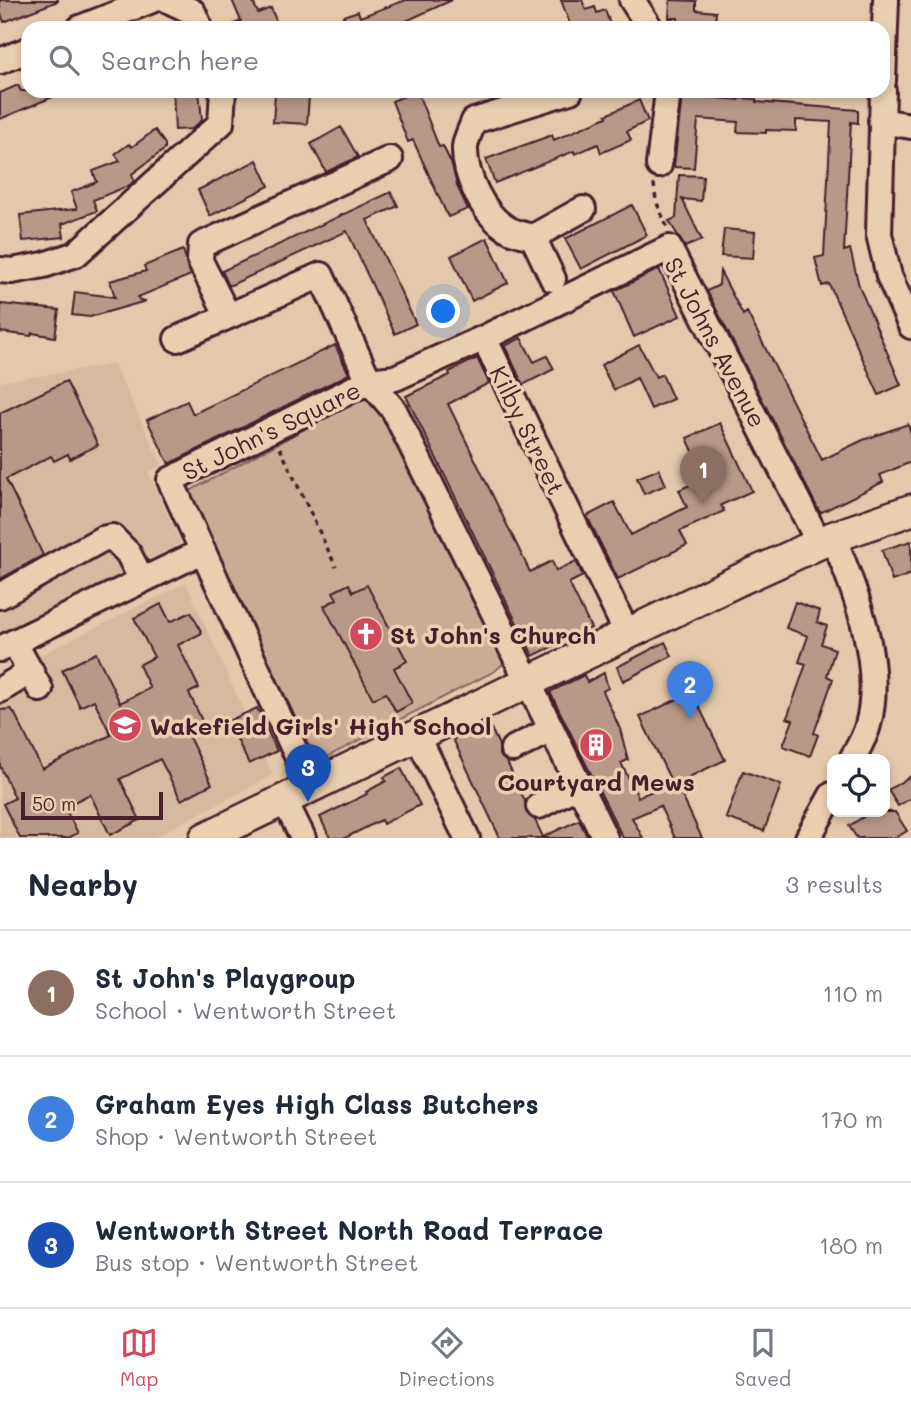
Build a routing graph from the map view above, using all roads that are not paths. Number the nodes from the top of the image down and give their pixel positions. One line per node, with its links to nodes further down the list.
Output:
1 (152, 0): 5 (street)
2 (168, 0): 6 (street)
3 (632, 0): 7 (street)
4 (886, 0): 8 (street)
5 (98, 21)
6 (197, 21)
7 (646, 21)
8 (885, 21)
9 (21, 53): 10 (street)
10 (0, 61)
11 (223, 98): 21 (street)
12 (538, 98): 20 (street)
13 (667, 98): 18 (street)
14 (883, 98): 15 (street)
15 (881, 121): 16 (street); 23 (street)
16 (911, 126)
17 (390, 159): 24 (street)
18 (659, 165)
19 (583, 209): 20 (street)
20 (533, 237): 22 (street)
21 (0, 270)
22 (553, 279)
23 (904, 293): 25 (street)
24 (228, 316): 27 (street); 28 (street)
25 (911, 327)
26 (484, 338): 28 (street, Kilby Street); 30 (street, St Johns Avenue); 34 (street, Kilby Street)
27 (177, 339)
28 (369, 381): 31 (street, St John's Square); 36 (street, St John's Square)
29 (911, 510): 30 (main road)
30 (826, 540): 34 (main road); 41 (street, St Johns Avenue)
31 (203, 551): 32 (street); 43 (street, St John's Square)
32 (142, 580): 33 (street); 35 (street)
33 (0, 596)
34 (626, 633): 36 (main road)
35 (7, 646): 37 (street)
36 (526, 681): 38 (street, St John's Square); 39 (main road)
37 (0, 690)
38 (551, 730): 40 (street); 42 (street, St John's Square)
39 (417, 735): 43 (main road); 49 (street)
40 (513, 749)
41 (854, 754)
42 (578, 785): 46 (street); 50 (street, St John's Square)
43 (311, 786): 44 (main road)
44 (284, 799): 47 (main road); 48 (street)
45 (827, 804): 51 (street)
46 (539, 806)
47 (205, 838)
48 (303, 838)
49 (467, 838)
50 (605, 838)
51 (808, 838)

